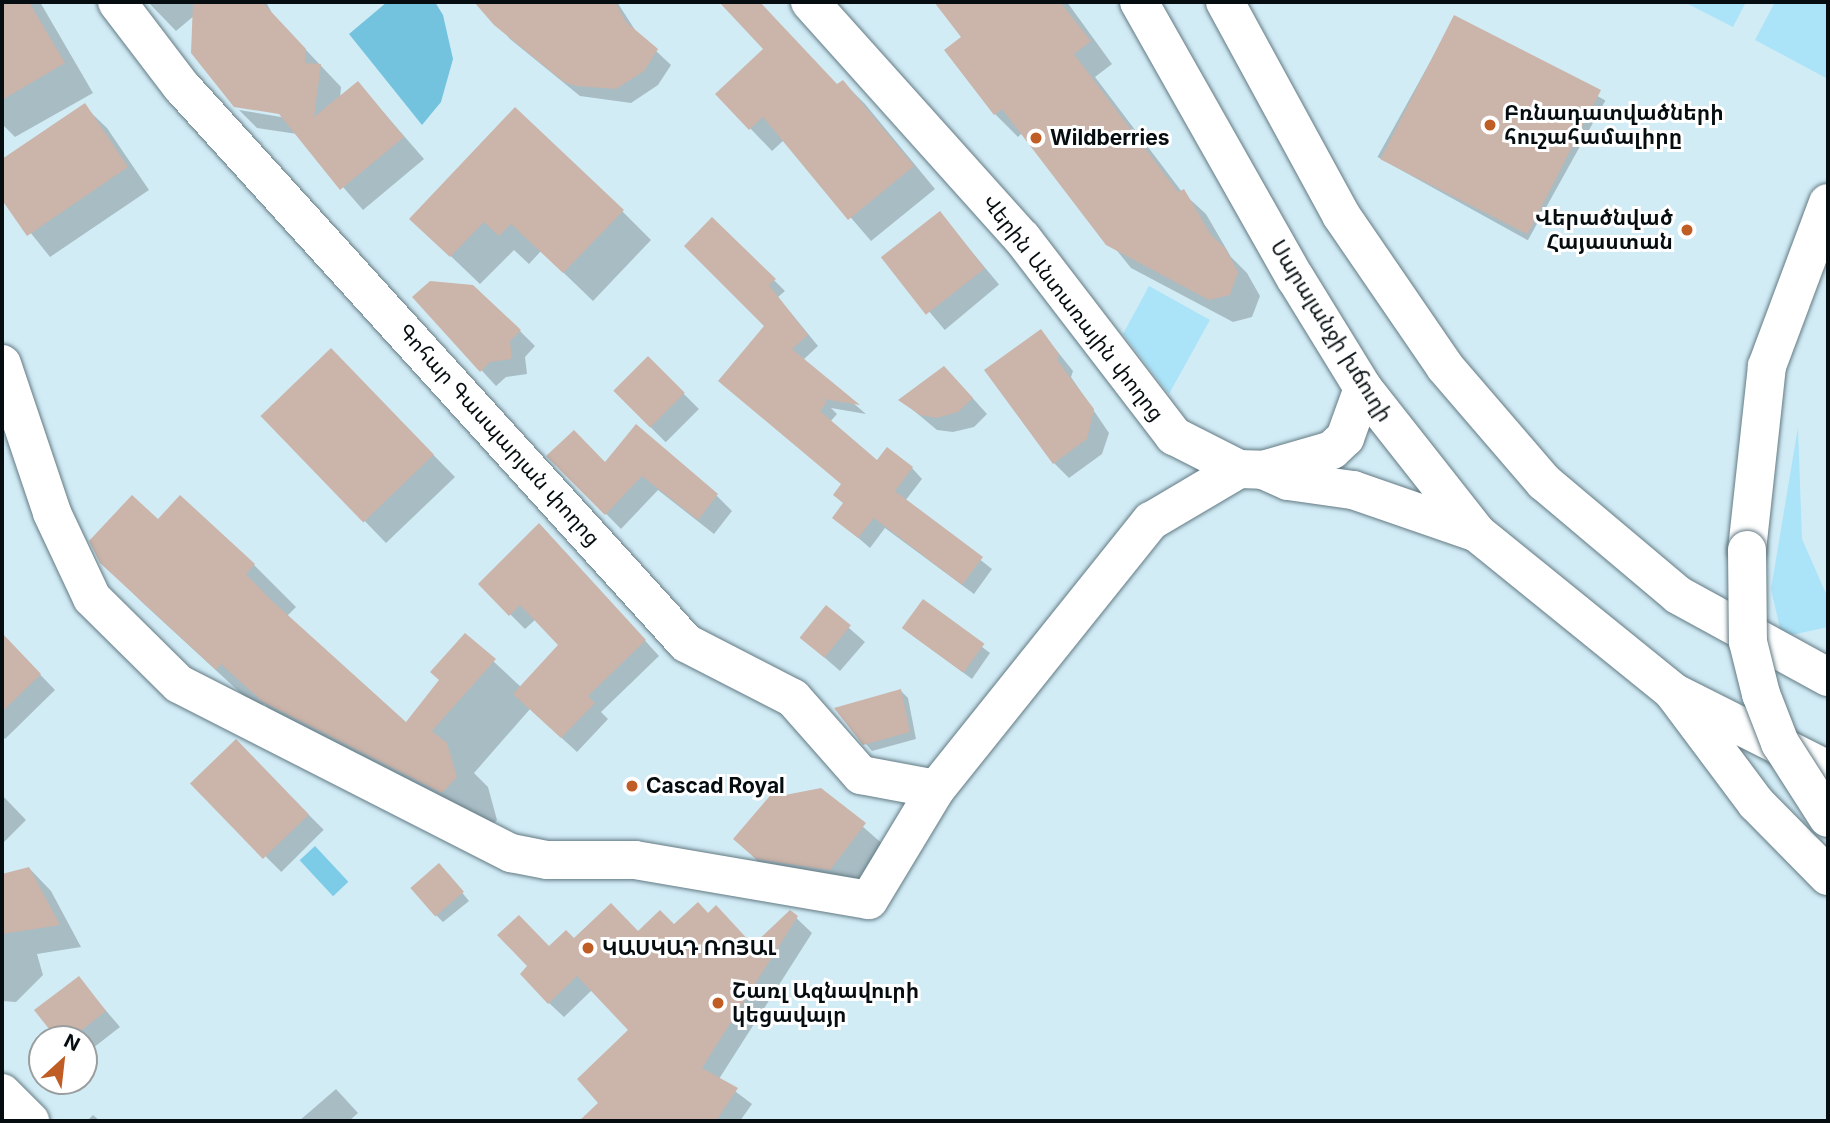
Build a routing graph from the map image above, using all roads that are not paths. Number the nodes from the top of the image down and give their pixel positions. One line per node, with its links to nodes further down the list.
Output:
1 (117, 2): 13 (street, Գոհար Գասպարյան փողոց)
2 (810, 2): 8 (street, Վերին Անտառային փողոց)
3 (1139, 2): 7 (street, Սարալանջի խճուղի)
4 (1225, 2): 10 (street)
5 (1828, 203): 14 (street, bridge)
6 (4, 367): 13 (street)
7 (1363, 388): 8 (street); 9 (street, Սարալանջի խճուղի)
8 (1251, 469): 9 (street, Վերին Անտառային փողոց); 13 (street)
9 (1476, 533): 11 (street, Սարալանջի խճուղի)
10 (1828, 677)
11 (1673, 692): 12 (street, Սարալանջի խճուղի); 15 (street)
12 (1828, 770)
13 (936, 789)
14 (1828, 818)
15 (1828, 876)
16 (2, 1093): 17 (street)
17 (30, 1121)

